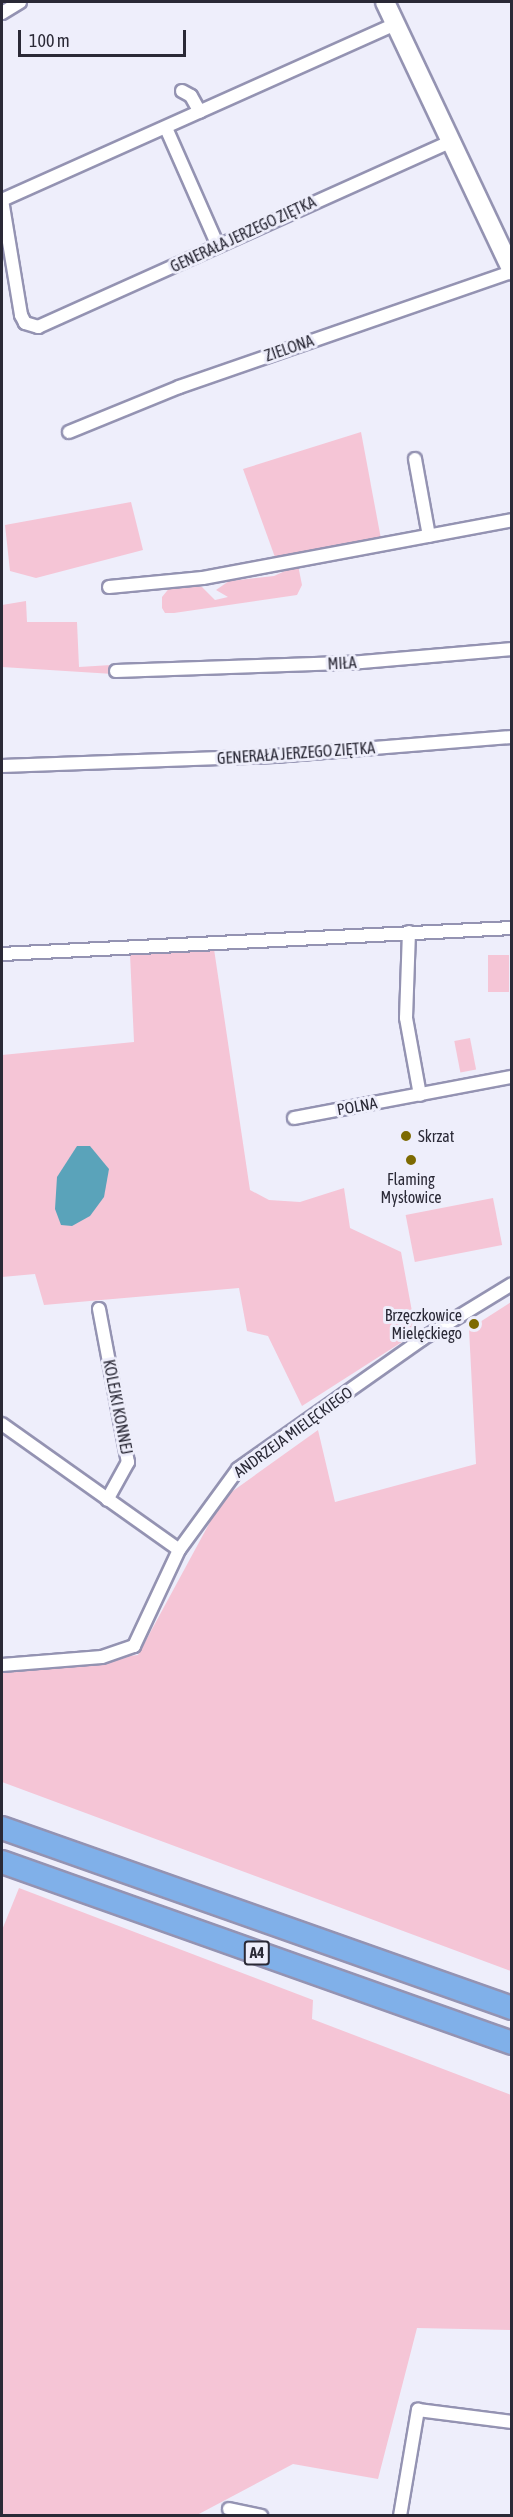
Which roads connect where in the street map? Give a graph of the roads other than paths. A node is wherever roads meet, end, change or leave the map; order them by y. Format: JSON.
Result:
{"nodes":[{"id":1,"x":20,"y":2,"type":"edge"},
{"id":2,"x":384,"y":2,"type":"edge"},
{"id":3,"x":2,"y":13,"type":"edge"},
{"id":4,"x":395,"y":24,"type":"junction"},
{"id":5,"x":182,"y":91,"type":"dead end"},
{"id":6,"x":200,"y":112,"type":"junction"},
{"id":7,"x":166,"y":128,"type":"junction"},
{"id":8,"x":450,"y":142,"type":"junction"},
{"id":9,"x":4,"y":199,"type":"edge"},
{"id":10,"x":218,"y":246,"type":"junction"},
{"id":11,"x":512,"y":271,"type":"edge"},
{"id":12,"x":69,"y":432,"type":"dead end"},
{"id":13,"x":415,"y":459,"type":"dead end"},
{"id":14,"x":512,"y":519,"type":"edge"},
{"id":15,"x":429,"y":536,"type":"junction"},
{"id":16,"x":109,"y":587,"type":"dead end"},
{"id":17,"x":512,"y":649,"type":"edge"},
{"id":18,"x":116,"y":671,"type":"dead end"},
{"id":19,"x":512,"y":737,"type":"edge"},
{"id":20,"x":2,"y":766,"type":"edge"},
{"id":21,"x":512,"y":928,"type":"edge"},
{"id":22,"x":409,"y":932,"type":"junction"},
{"id":23,"x":2,"y":954,"type":"edge"},
{"id":24,"x":512,"y":1077,"type":"edge"},
{"id":25,"x":420,"y":1095,"type":"junction"},
{"id":26,"x":294,"y":1118,"type":"dead end"},
{"id":27,"x":512,"y":1284,"type":"edge"},
{"id":28,"x":99,"y":1309,"type":"dead end"},
{"id":29,"x":2,"y":1424,"type":"edge"},
{"id":30,"x":107,"y":1500,"type":"junction"},
{"id":31,"x":179,"y":1550,"type":"junction"},
{"id":32,"x":2,"y":1665,"type":"edge"},
{"id":33,"x":2,"y":1828,"type":"edge"},
{"id":34,"x":2,"y":1863,"type":"edge"},
{"id":35,"x":512,"y":2008,"type":"edge"},
{"id":36,"x":512,"y":2043,"type":"edge"},
{"id":37,"x":512,"y":2422,"type":"edge"},
{"id":38,"x":229,"y":2509,"type":"dead end"},
{"id":39,"x":261,"y":2516,"type":"edge"},
{"id":40,"x":400,"y":2516,"type":"edge"}],
"edges":[{"from":1,"to":3,"type":"street"},
{"from":2,"to":4,"type":"main road"},
{"from":4,"to":6,"type":"street"},
{"from":4,"to":8,"type":"main road"},
{"from":5,"to":6,"type":"street"},
{"from":6,"to":7,"type":"street"},
{"from":7,"to":9,"type":"street"},
{"from":7,"to":10,"type":"street"},
{"from":8,"to":10,"type":"street","name":"GENERAŁA JERZEGO ZIĘTKA"},
{"from":8,"to":11,"type":"main road"},
{"from":9,"to":10,"type":"street","name":"GENERAŁA JERZEGO ZIĘTKA"},
{"from":11,"to":12,"type":"street","name":"ZIELONA"},
{"from":13,"to":15,"type":"street"},
{"from":14,"to":15,"type":"street"},
{"from":15,"to":16,"type":"street"},
{"from":17,"to":18,"type":"street","name":"MIŁA"},
{"from":19,"to":20,"type":"street","name":"GENERAŁA JERZEGO ZIĘTKA"},
{"from":21,"to":22,"type":"street"},
{"from":22,"to":23,"type":"street"},
{"from":22,"to":25,"type":"street"},
{"from":24,"to":25,"type":"street"},
{"from":25,"to":26,"type":"street","name":"POLNA"},
{"from":27,"to":31,"type":"street","name":"ANDRZEJA MIELĘCKIEGO"},
{"from":28,"to":30,"type":"street","name":"KOLEJKI KONNEJ"},
{"from":29,"to":30,"type":"street"},
{"from":30,"to":31,"type":"street"},
{"from":31,"to":32,"type":"street","name":"ANDRZEJA MIELĘCKIEGO"},
{"from":33,"to":35,"type":"highway","number":"A4"},
{"from":34,"to":36,"type":"highway","number":"A4"},
{"from":37,"to":40,"type":"street"},
{"from":38,"to":39,"type":"street"}]}
